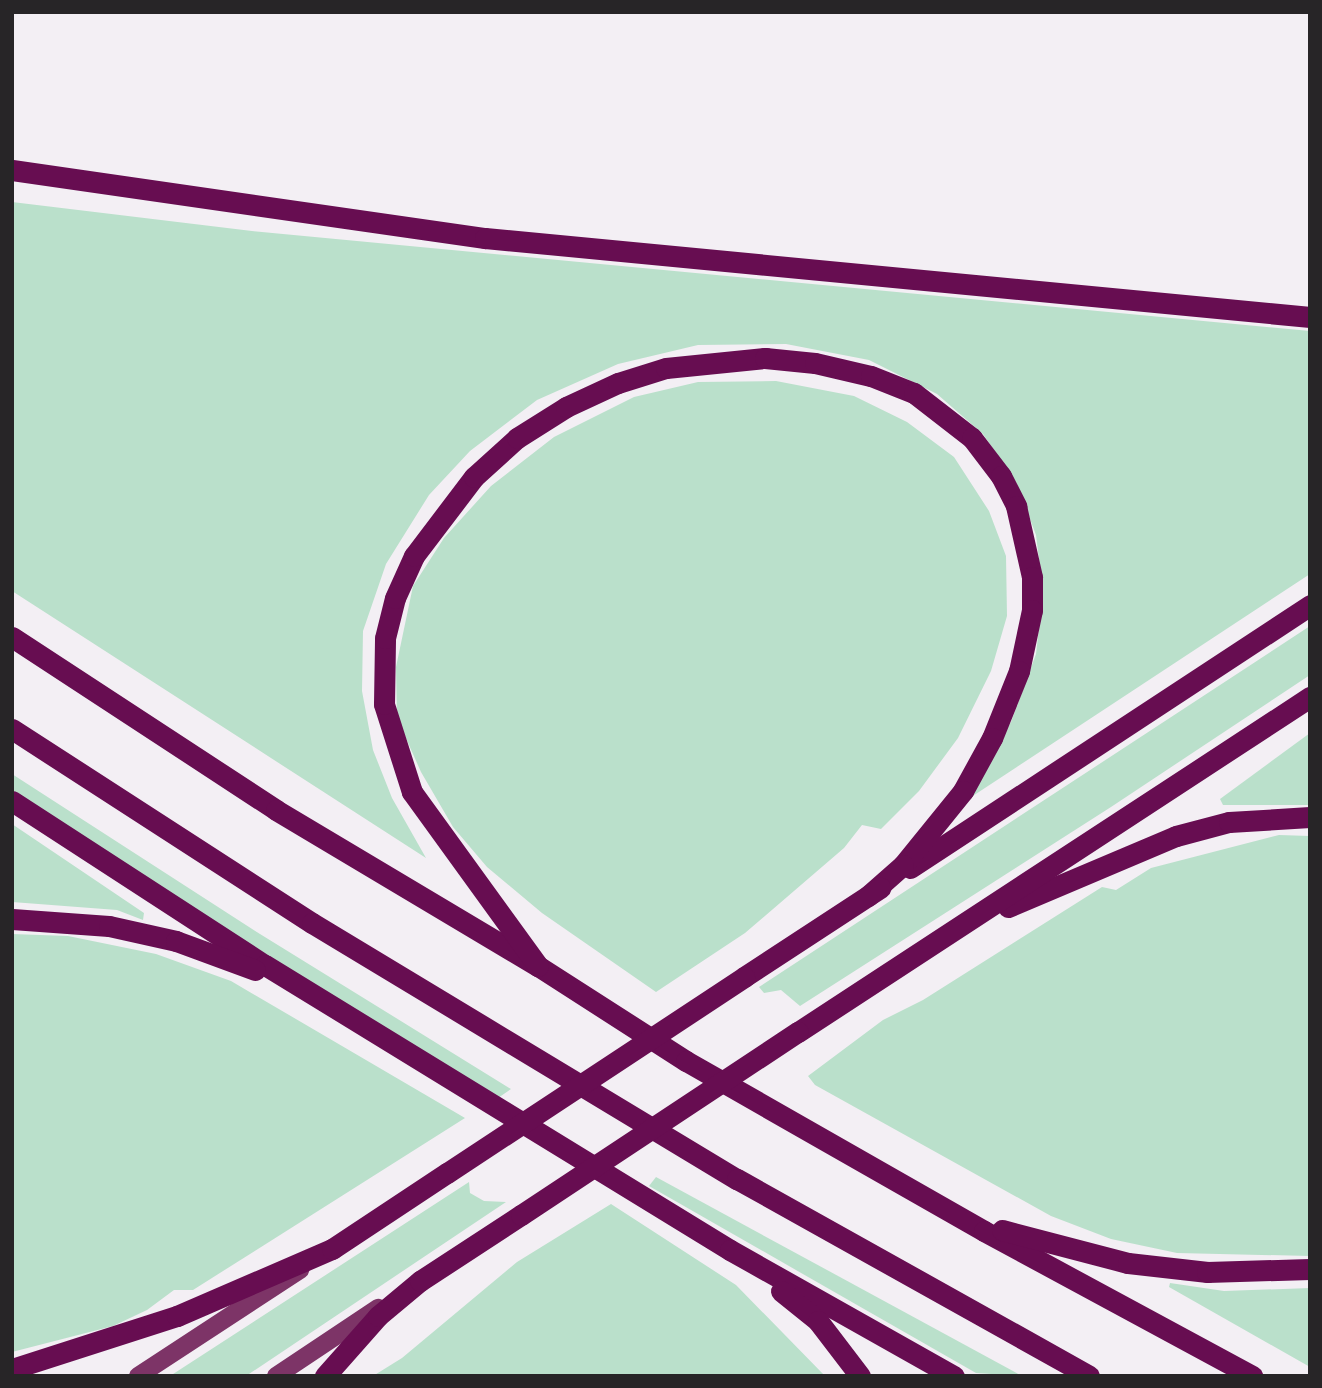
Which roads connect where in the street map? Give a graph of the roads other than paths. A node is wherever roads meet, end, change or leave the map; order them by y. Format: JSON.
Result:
{"nodes":[{"id":1,"x":12,"y":170,"type":"edge"},
{"id":2,"x":1310,"y":317,"type":"edge"},
{"id":3,"x":1310,"y":605,"type":"edge"},
{"id":4,"x":12,"y":637,"type":"edge"},
{"id":5,"x":1310,"y":697,"type":"edge"},
{"id":6,"x":12,"y":729,"type":"edge"},
{"id":7,"x":12,"y":801,"type":"edge"},
{"id":8,"x":1310,"y":817,"type":"edge"},
{"id":9,"x":868,"y":896,"type":"junction"},
{"id":10,"x":12,"y":919,"type":"edge"},
{"id":11,"x":925,"y":949,"type":"junction"},
{"id":12,"x":538,"y":966,"type":"junction"},
{"id":13,"x":307,"y":990,"type":"junction"},
{"id":14,"x":900,"y":1184,"type":"junction"},
{"id":15,"x":332,"y":1249,"type":"junction"},
{"id":16,"x":730,"y":1250,"type":"junction"},
{"id":17,"x":1310,"y":1269,"type":"edge"},
{"id":18,"x":420,"y":1281,"type":"junction"},
{"id":19,"x":12,"y":1368,"type":"edge"},
{"id":20,"x":138,"y":1376,"type":"edge"},
{"id":21,"x":276,"y":1376,"type":"edge"},
{"id":22,"x":325,"y":1376,"type":"edge"},
{"id":23,"x":860,"y":1376,"type":"edge"},
{"id":24,"x":954,"y":1376,"type":"edge"},
{"id":25,"x":1090,"y":1376,"type":"edge"},
{"id":26,"x":1252,"y":1376,"type":"edge"}],
"edges":[{"from":1,"to":2,"type":"highway"},
{"from":3,"to":9,"type":"highway"},
{"from":4,"to":12,"type":"highway"},
{"from":5,"to":11,"type":"highway"},
{"from":6,"to":25,"type":"highway"},
{"from":7,"to":13,"type":"highway"},
{"from":8,"to":11,"type":"highway"},
{"from":9,"to":12,"type":"highway"},
{"from":9,"to":15,"type":"highway","bridge":true},
{"from":10,"to":13,"type":"highway"},
{"from":11,"to":18,"type":"highway","bridge":true},
{"from":12,"to":14,"type":"highway"},
{"from":13,"to":16,"type":"highway"},
{"from":14,"to":17,"type":"highway"},
{"from":14,"to":26,"type":"highway"},
{"from":15,"to":19,"type":"highway"},
{"from":15,"to":20,"type":"main road"},
{"from":16,"to":23,"type":"highway"},
{"from":16,"to":24,"type":"highway"},
{"from":18,"to":21,"type":"main road"},
{"from":18,"to":22,"type":"highway"}]}
